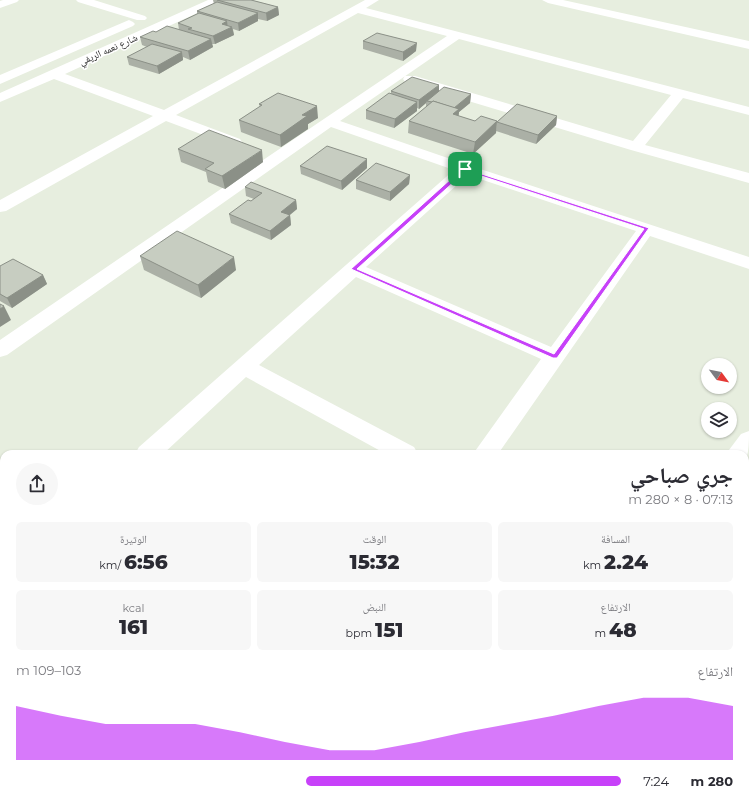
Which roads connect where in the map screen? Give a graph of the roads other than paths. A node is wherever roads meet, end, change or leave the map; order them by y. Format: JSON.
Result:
{"nodes":[{"id":1,"x":13,"y":0,"type":"edge"},
{"id":2,"x":82,"y":0,"type":"edge"},
{"id":3,"x":217,"y":0,"type":"edge"},
{"id":4,"x":373,"y":0,"type":"edge"},
{"id":5,"x":548,"y":0,"type":"edge"},
{"id":6,"x":0,"y":5,"type":"edge"},
{"id":7,"x":356,"y":9,"type":"junction"},
{"id":8,"x":155,"y":12,"type":"dead end"},
{"id":9,"x":141,"y":18,"type":"junction"},
{"id":10,"x":111,"y":31,"type":"junction"},
{"id":11,"x":456,"y":36,"type":"junction"},
{"id":12,"x":132,"y":38,"type":"junction"},
{"id":13,"x":749,"y":45,"type":"edge"},
{"id":14,"x":54,"y":74,"type":"junction"},
{"id":15,"x":398,"y":75,"type":"junction"},
{"id":16,"x":0,"y":80,"type":"edge"},
{"id":17,"x":679,"y":94,"type":"junction"},
{"id":18,"x":0,"y":98,"type":"edge"},
{"id":19,"x":749,"y":111,"type":"edge"},
{"id":20,"x":165,"y":116,"type":"junction"},
{"id":21,"x":330,"y":122,"type":"junction"},
{"id":22,"x":247,"y":146,"type":"edge"},
{"id":23,"x":636,"y":147,"type":"junction"},
{"id":24,"x":465,"y":169,"type":"junction"},
{"id":25,"x":749,"y":178,"type":"edge"},
{"id":26,"x":0,"y":206,"type":"edge"},
{"id":27,"x":647,"y":228,"type":"junction"},
{"id":28,"x":749,"y":263,"type":"edge"},
{"id":29,"x":354,"y":269,"type":"junction"},
{"id":30,"x":0,"y":350,"type":"edge"},
{"id":31,"x":555,"y":357,"type":"junction"},
{"id":32,"x":245,"y":367,"type":"junction"},
{"id":33,"x":749,"y":440,"type":"edge"},
{"id":34,"x":152,"y":450,"type":"edge"},
{"id":35,"x":399,"y":450,"type":"edge"},
{"id":36,"x":488,"y":450,"type":"edge"},
{"id":37,"x":741,"y":450,"type":"edge"}],
"edges":[{"from":1,"to":6,"type":"street"},
{"from":2,"to":9,"type":"street"},
{"from":3,"to":12,"type":"street","name":"شارع نعمه الريفي"},
{"from":4,"to":7,"type":"street"},
{"from":5,"to":13,"type":"street"},
{"from":7,"to":11,"type":"street"},
{"from":7,"to":20,"type":"street"},
{"from":8,"to":9,"type":"street","name":"شارع نعمه الريفي"},
{"from":9,"to":10,"type":"street","name":"شارع نعمه الريفي"},
{"from":10,"to":12,"type":"street"},
{"from":10,"to":16,"type":"street","name":"شارع نعمه الريفي"},
{"from":11,"to":15,"type":"street"},
{"from":11,"to":17,"type":"street"},
{"from":12,"to":14,"type":"street","name":"شارع نعمه الريفي"},
{"from":14,"to":18,"type":"street","name":"شارع نعمه الريفي"},
{"from":14,"to":20,"type":"street"},
{"from":15,"to":21,"type":"street"},
{"from":15,"to":23,"type":"street"},
{"from":17,"to":19,"type":"street"},
{"from":17,"to":23,"type":"street"},
{"from":20,"to":22,"type":"street"},
{"from":20,"to":26,"type":"street"},
{"from":21,"to":24,"type":"street"},
{"from":21,"to":30,"type":"street"},
{"from":23,"to":25,"type":"street"},
{"from":24,"to":27,"type":"street"},
{"from":24,"to":29,"type":"street"},
{"from":27,"to":28,"type":"street"},
{"from":27,"to":31,"type":"street"},
{"from":29,"to":31,"type":"street"},
{"from":29,"to":32,"type":"street"},
{"from":31,"to":36,"type":"street"},
{"from":32,"to":34,"type":"street"},
{"from":32,"to":35,"type":"street"},
{"from":33,"to":37,"type":"street"}]}
